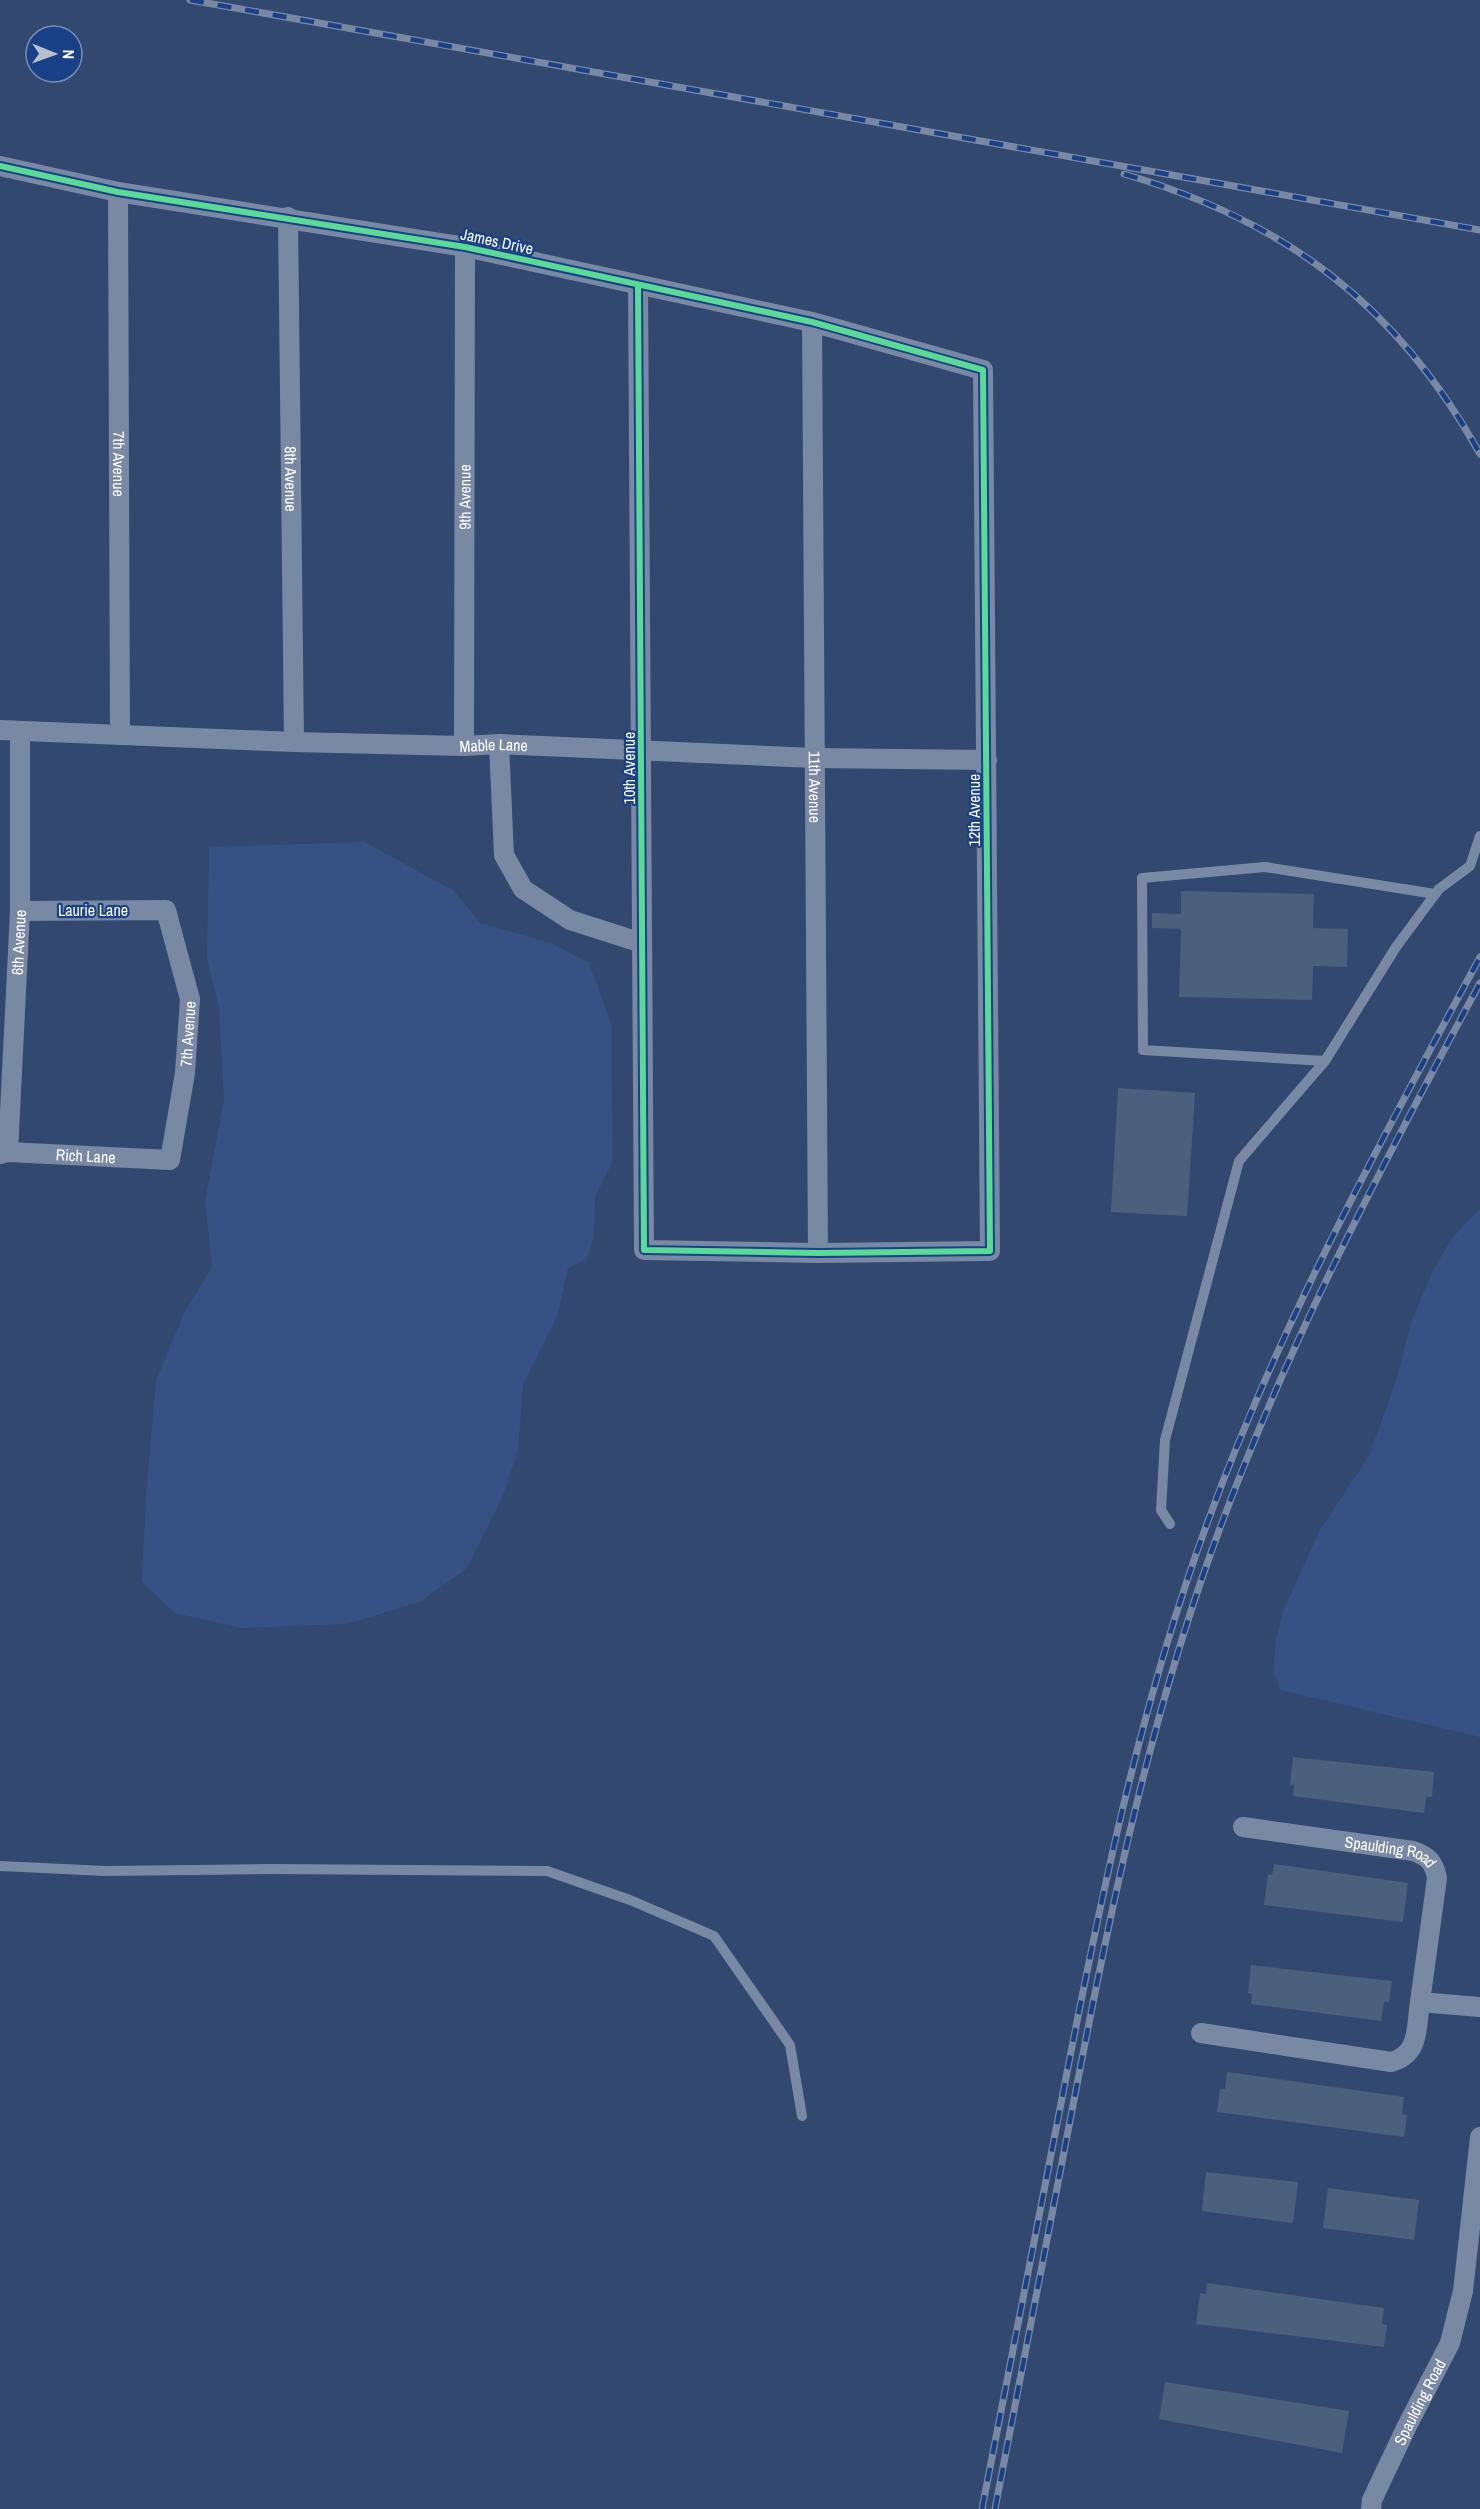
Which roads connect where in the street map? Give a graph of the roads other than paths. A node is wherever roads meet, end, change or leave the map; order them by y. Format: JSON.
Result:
{"nodes":[{"id":1,"x":0,"y":166,"type":"edge"},
{"id":2,"x":118,"y":192,"type":"junction"},
{"id":3,"x":288,"y":217,"type":"junction"},
{"id":4,"x":465,"y":247,"type":"junction"},
{"id":5,"x":638,"y":285,"type":"junction"},
{"id":6,"x":812,"y":322,"type":"junction"},
{"id":7,"x":983,"y":370,"type":"joint"},
{"id":8,"x":0,"y":730,"type":"edge"},
{"id":9,"x":20,"y":731,"type":"junction"},
{"id":10,"x":120,"y":735,"type":"junction"},
{"id":11,"x":294,"y":742,"type":"junction"},
{"id":12,"x":499,"y":744,"type":"junction"},
{"id":13,"x":464,"y":746,"type":"junction"},
{"id":14,"x":642,"y":752,"type":"junction"},
{"id":15,"x":814,"y":758,"type":"junction"},
{"id":16,"x":987,"y":760,"type":"junction"},
{"id":17,"x":1480,"y":836,"type":"edge"},
{"id":18,"x":1436,"y":894,"type":"junction"},
{"id":19,"x":165,"y":910,"type":"joint"},
{"id":20,"x":20,"y":911,"type":"junction"},
{"id":21,"x":642,"y":943,"type":"junction"},
{"id":22,"x":1325,"y":1061,"type":"junction"},
{"id":23,"x":4,"y":1153,"type":"edge"},
{"id":24,"x":170,"y":1160,"type":"joint"},
{"id":25,"x":818,"y":1253,"type":"junction"},
{"id":26,"x":1170,"y":1524,"type":"dead end"},
{"id":27,"x":1243,"y":1827,"type":"dead end"},
{"id":28,"x":0,"y":1866,"type":"edge"},
{"id":29,"x":1420,"y":2002,"type":"junction"},
{"id":30,"x":1480,"y":2007,"type":"edge"},
{"id":31,"x":1201,"y":2033,"type":"dead end"},
{"id":32,"x":802,"y":2116,"type":"dead end"},
{"id":33,"x":1480,"y":2137,"type":"edge"},
{"id":34,"x":1471,"y":2293,"type":"edge"},
{"id":35,"x":1371,"y":2509,"type":"edge"}],
"edges":[{"from":1,"to":2,"type":"street","name":"James Drive"},
{"from":2,"to":3,"type":"street","name":"James Drive"},
{"from":2,"to":10,"type":"street","name":"7th Avenue"},
{"from":3,"to":4,"type":"street","name":"James Drive"},
{"from":3,"to":11,"type":"street","name":"8th Avenue"},
{"from":4,"to":5,"type":"street","name":"James Drive"},
{"from":4,"to":13,"type":"street","name":"9th Avenue"},
{"from":5,"to":6,"type":"street","name":"James Drive"},
{"from":5,"to":14,"type":"street","name":"10th Avenue"},
{"from":6,"to":7,"type":"street","name":"James Drive"},
{"from":6,"to":15,"type":"street","name":"11th Avenue"},
{"from":7,"to":16,"type":"street","name":"12th Avenue"},
{"from":8,"to":9,"type":"street","name":"Mable Lane"},
{"from":9,"to":10,"type":"street","name":"Mable Lane"},
{"from":9,"to":20,"type":"street","name":"6th Avenue"},
{"from":10,"to":11,"type":"street","name":"Mable Lane"},
{"from":11,"to":13,"type":"street","name":"Mable Lane"},
{"from":12,"to":13,"type":"street","name":"Mable Lane"},
{"from":12,"to":14,"type":"street","name":"Mable Lane"},
{"from":12,"to":21,"type":"street"},
{"from":14,"to":15,"type":"street","name":"Mable Lane"},
{"from":14,"to":21,"type":"street","name":"10th Avenue"},
{"from":15,"to":16,"type":"street","name":"Mable Lane"},
{"from":15,"to":25,"type":"street","name":"11th Avenue"},
{"from":16,"to":25,"type":"street","name":"12th Avenue"},
{"from":17,"to":18,"type":"lane"},
{"from":18,"to":22,"type":"lane"},
{"from":18,"to":22,"type":"lane"},
{"from":19,"to":20,"type":"street","name":"Laurie Lane"},
{"from":19,"to":24,"type":"street","name":"7th Avenue"},
{"from":20,"to":23,"type":"street","name":"6th Avenue"},
{"from":21,"to":25,"type":"street","name":"10th Avenue"},
{"from":22,"to":26,"type":"lane"},
{"from":23,"to":24,"type":"street","name":"Rich Lane"},
{"from":27,"to":29,"type":"street","name":"Spaulding Road"},
{"from":28,"to":32,"type":"lane"},
{"from":29,"to":30,"type":"street"},
{"from":29,"to":31,"type":"street","name":"Spaulding Road"},
{"from":33,"to":34,"type":"street","name":"Spaulding Road"},
{"from":34,"to":35,"type":"street","name":"Spaulding Road"}]}
